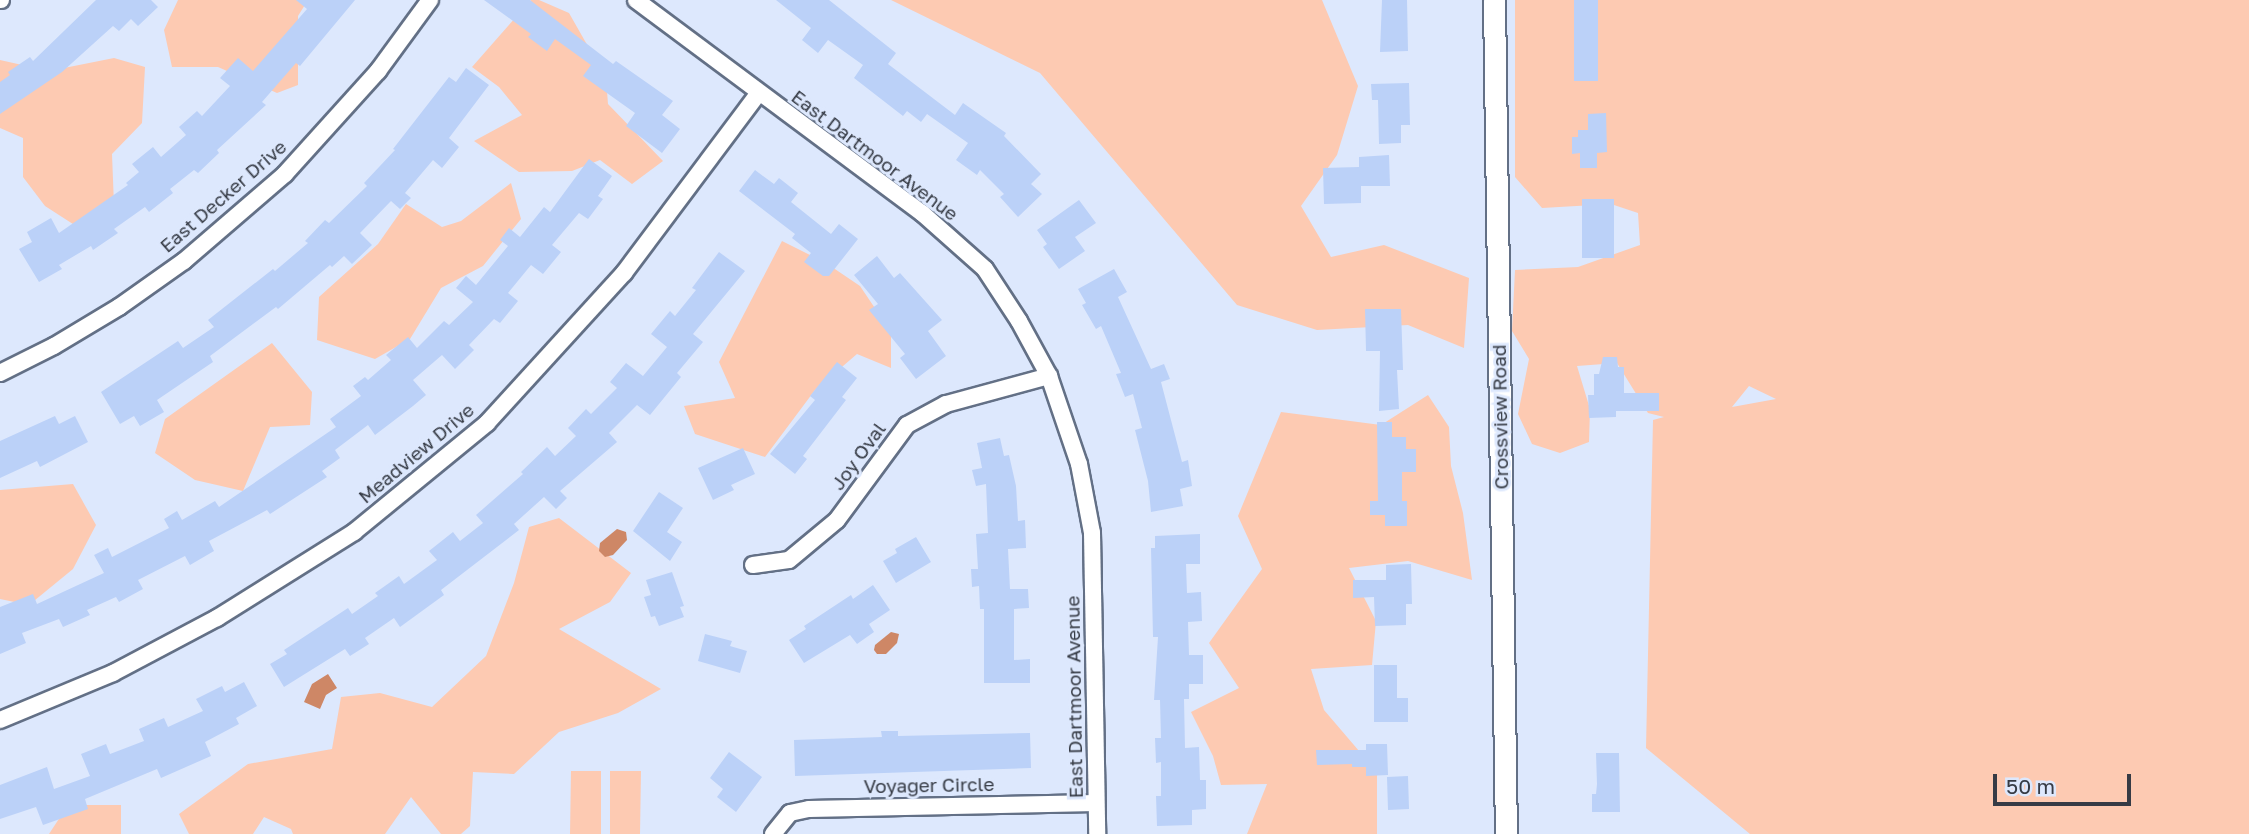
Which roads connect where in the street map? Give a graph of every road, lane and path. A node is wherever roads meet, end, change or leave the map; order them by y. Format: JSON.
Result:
{"nodes":[{"id":1,"x":430,"y":0,"type":"edge"},
{"id":2,"x":636,"y":0,"type":"edge"},
{"id":3,"x":1494,"y":0,"type":"edge"},
{"id":4,"x":758,"y":94,"type":"junction"},
{"id":5,"x":0,"y":373,"type":"edge"},
{"id":6,"x":1049,"y":376,"type":"junction"},
{"id":7,"x":753,"y":565,"type":"dead end"},
{"id":8,"x":0,"y":720,"type":"edge"},
{"id":9,"x":1096,"y":803,"type":"junction"},
{"id":10,"x":773,"y":834,"type":"edge"},
{"id":11,"x":1097,"y":834,"type":"edge"},
{"id":12,"x":1506,"y":834,"type":"edge"}],
"edges":[{"from":1,"to":5,"type":"street","name":"East Decker Drive"},
{"from":2,"to":4,"type":"street","name":"East Dartmoor Avenue"},
{"from":3,"to":12,"type":"street","name":"Crossview Road"},
{"from":4,"to":6,"type":"street","name":"East Dartmoor Avenue"},
{"from":4,"to":8,"type":"street","name":"Meadview Drive"},
{"from":6,"to":7,"type":"street","name":"Joy Oval"},
{"from":6,"to":9,"type":"street","name":"East Dartmoor Avenue"},
{"from":9,"to":10,"type":"street","name":"Voyager Circle"},
{"from":9,"to":11,"type":"street","name":"East Dartmoor Avenue"}]}
